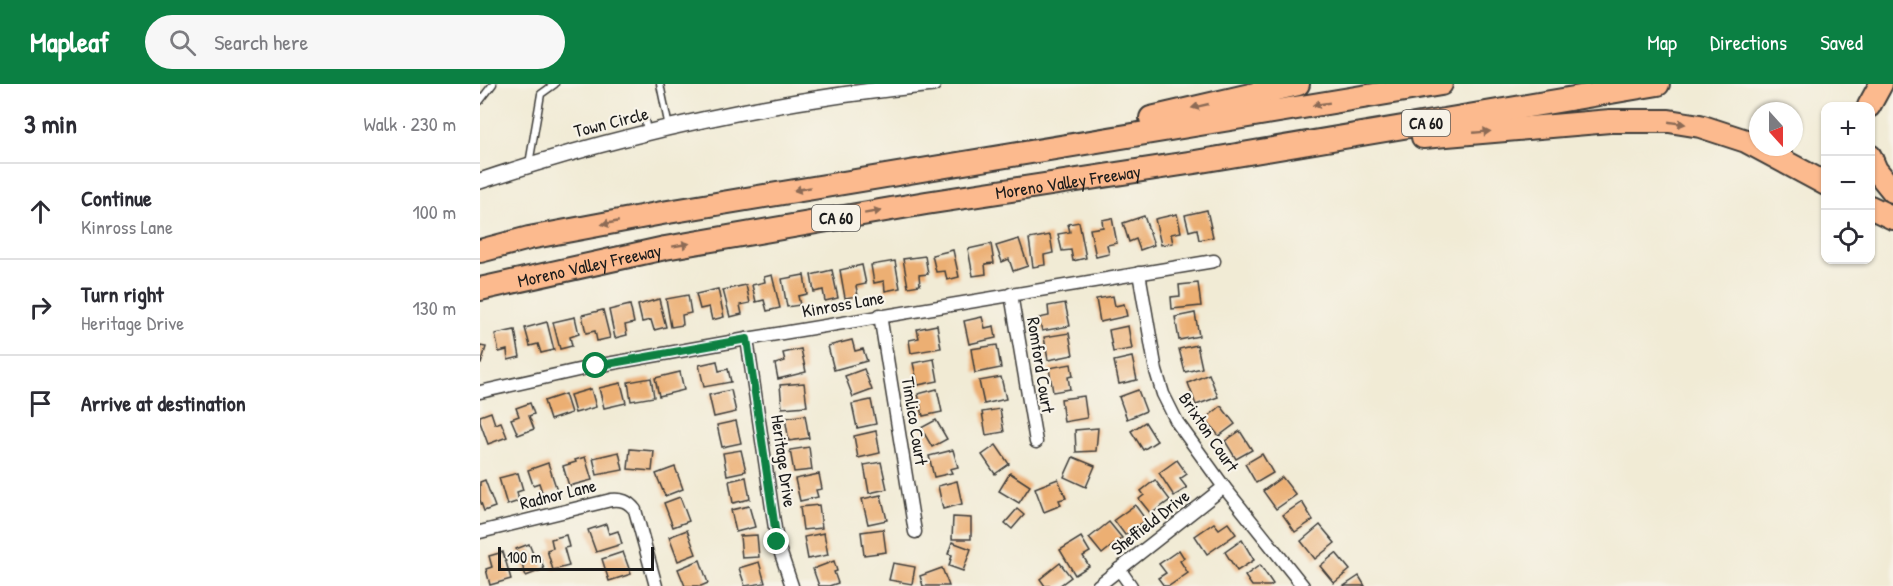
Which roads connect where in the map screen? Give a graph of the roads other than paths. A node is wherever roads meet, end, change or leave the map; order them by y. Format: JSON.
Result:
{"nodes":[{"id":1,"x":493,"y":84,"type":"edge"},
{"id":2,"x":555,"y":84,"type":"edge"},
{"id":3,"x":660,"y":84,"type":"edge"},
{"id":4,"x":933,"y":84,"type":"edge"},
{"id":5,"x":1298,"y":84,"type":"edge"},
{"id":6,"x":1441,"y":84,"type":"edge"},
{"id":7,"x":1658,"y":84,"type":"edge"},
{"id":8,"x":1881,"y":84,"type":"edge"},
{"id":9,"x":902,"y":86,"type":"edge"},
{"id":10,"x":874,"y":87,"type":"edge"},
{"id":11,"x":847,"y":89,"type":"edge"},
{"id":12,"x":480,"y":101,"type":"edge"},
{"id":13,"x":1871,"y":102,"type":"edge"},
{"id":14,"x":669,"y":127,"type":"junction"},
{"id":15,"x":963,"y":162,"type":"junction"},
{"id":16,"x":1195,"y":162,"type":"junction"},
{"id":17,"x":529,"y":165,"type":"junction"},
{"id":18,"x":1875,"y":168,"type":"edge"},
{"id":19,"x":480,"y":181,"type":"edge"},
{"id":20,"x":1821,"y":181,"type":"edge"},
{"id":21,"x":1893,"y":190,"type":"edge"},
{"id":22,"x":1875,"y":209,"type":"edge"},
{"id":23,"x":1893,"y":218,"type":"edge"},
{"id":24,"x":480,"y":251,"type":"edge"},
{"id":25,"x":1214,"y":261,"type":"dead end"},
{"id":26,"x":1139,"y":273,"type":"junction"},
{"id":27,"x":480,"y":289,"type":"edge"},
{"id":28,"x":1011,"y":294,"type":"junction"},
{"id":29,"x":880,"y":315,"type":"junction"},
{"id":30,"x":747,"y":339,"type":"junction"},
{"id":31,"x":480,"y":392,"type":"edge"},
{"id":32,"x":1036,"y":442,"type":"dead end"},
{"id":33,"x":1224,"y":487,"type":"junction"},
{"id":34,"x":480,"y":532,"type":"edge"},
{"id":35,"x":915,"y":532,"type":"dead end"},
{"id":36,"x":1119,"y":570,"type":"junction"},
{"id":37,"x":656,"y":586,"type":"edge"},
{"id":38,"x":792,"y":586,"type":"edge"},
{"id":39,"x":1098,"y":586,"type":"edge"},
{"id":40,"x":1131,"y":586,"type":"edge"},
{"id":41,"x":1303,"y":586,"type":"edge"}],
"edges":[{"from":1,"to":12,"type":"lane"},
{"from":2,"to":17,"type":"lane"},
{"from":3,"to":14,"type":"lane"},
{"from":4,"to":9,"type":"street","name":"Town Circle"},
{"from":5,"to":15,"type":"highway","one_way":true},
{"from":6,"to":15,"type":"highway","name":"Moreno Valley Freeway","number":"CA 60","one_way":true},
{"from":7,"to":16,"type":"highway","name":"Moreno Valley Freeway","number":"CA 60"},
{"from":8,"to":13,"type":"highway"},
{"from":9,"to":10,"type":"street","name":"Town Circle"},
{"from":10,"to":11,"type":"street","name":"Town Circle"},
{"from":11,"to":14,"type":"street","name":"Town Circle"},
{"from":14,"to":17,"type":"street","name":"Town Circle"},
{"from":15,"to":24,"type":"highway","name":"Moreno Valley Freeway","number":"CA 60","one_way":true},
{"from":16,"to":20,"type":"highway","one_way":true},
{"from":27,"to":16,"type":"highway","name":"Moreno Valley Freeway","number":"CA 60","one_way":true},
{"from":17,"to":19,"type":"street","name":"Town Circle"},
{"from":18,"to":21,"type":"highway"},
{"from":22,"to":23,"type":"highway"},
{"from":25,"to":26,"type":"street","name":"Kinross Lane"},
{"from":26,"to":28,"type":"street","name":"Kinross Lane"},
{"from":26,"to":33,"type":"street","name":"Brixton Court"},
{"from":28,"to":29,"type":"street","name":"Kinross Lane"},
{"from":28,"to":32,"type":"street","name":"Romford Court"},
{"from":29,"to":30,"type":"street","name":"Kinross Lane"},
{"from":29,"to":35,"type":"street","name":"Timlico Court"},
{"from":30,"to":31,"type":"street","name":"Kinross Lane"},
{"from":30,"to":38,"type":"street","name":"Heritage Drive"},
{"from":33,"to":36,"type":"street","name":"Sheffield Drive"},
{"from":33,"to":41,"type":"street","name":"Brixton Court"},
{"from":34,"to":37,"type":"street","name":"Radnor Lane"},
{"from":36,"to":39,"type":"street","name":"Sheffield Drive"},
{"from":36,"to":40,"type":"street"}]}
